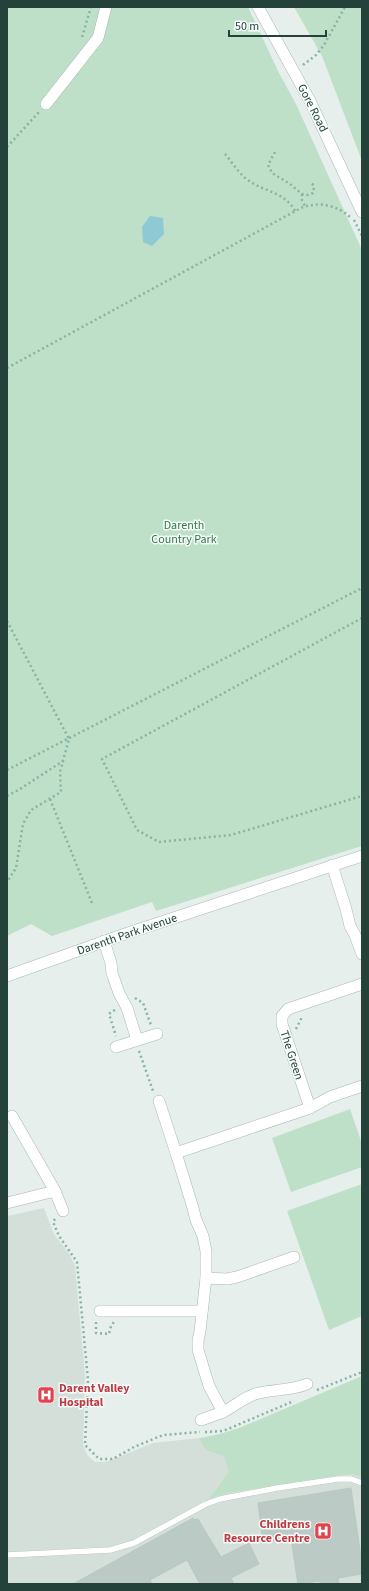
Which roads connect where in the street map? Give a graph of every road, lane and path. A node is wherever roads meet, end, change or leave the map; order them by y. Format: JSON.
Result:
{"nodes":[{"id":1,"x":91,"y":7,"type":"edge"},
{"id":2,"x":106,"y":7,"type":"edge"},
{"id":3,"x":258,"y":7,"type":"edge"},
{"id":4,"x":345,"y":7,"type":"edge"},
{"id":5,"x":86,"y":54,"type":"junction"},
{"id":6,"x":295,"y":72,"type":"junction"},
{"id":7,"x":46,"y":104,"type":"joint"},
{"id":8,"x":7,"y":147,"type":"edge"},
{"id":9,"x":275,"y":152,"type":"dead end"},
{"id":10,"x":225,"y":154,"type":"dead end"},
{"id":11,"x":311,"y":181,"type":"dead end"},
{"id":12,"x":302,"y":194,"type":"junction"},
{"id":13,"x":305,"y":206,"type":"junction"},
{"id":14,"x":295,"y":211,"type":"junction"},
{"id":15,"x":362,"y":212,"type":"edge"},
{"id":16,"x":362,"y":236,"type":"edge"},
{"id":17,"x":7,"y":368,"type":"edge"},
{"id":18,"x":362,"y":588,"type":"edge"},
{"id":19,"x":362,"y":618,"type":"edge"},
{"id":20,"x":7,"y":621,"type":"edge"},
{"id":21,"x":69,"y":739,"type":"junction"},
{"id":22,"x":63,"y":760,"type":"junction"},
{"id":23,"x":7,"y":770,"type":"edge"},
{"id":24,"x":7,"y":796,"type":"edge"},
{"id":25,"x":362,"y":796,"type":"edge"},
{"id":26,"x":50,"y":799,"type":"junction"},
{"id":27,"x":362,"y":856,"type":"edge"},
{"id":28,"x":332,"y":865,"type":"junction"},
{"id":29,"x":7,"y":882,"type":"edge"},
{"id":30,"x":92,"y":903,"type":"dead end"},
{"id":31,"x":104,"y":941,"type":"junction"},
{"id":32,"x":362,"y":954,"type":"edge"},
{"id":33,"x":7,"y":976,"type":"edge"},
{"id":34,"x":362,"y":984,"type":"edge"},
{"id":35,"x":305,"y":1014,"type":"dead end"},
{"id":36,"x":295,"y":1032,"type":"dead end"},
{"id":37,"x":157,"y":1034,"type":"dead end"},
{"id":38,"x":137,"y":1040,"type":"junction"},
{"id":39,"x":116,"y":1047,"type":"dead end"},
{"id":40,"x":362,"y":1086,"type":"edge"},
{"id":41,"x":157,"y":1096,"type":"joint"},
{"id":42,"x":310,"y":1108,"type":"junction"},
{"id":43,"x":12,"y":1116,"type":"dead end"},
{"id":44,"x":176,"y":1154,"type":"junction"},
{"id":45,"x":55,"y":1192,"type":"junction"},
{"id":46,"x":7,"y":1203,"type":"edge"},
{"id":47,"x":63,"y":1212,"type":"joint"},
{"id":48,"x":294,"y":1257,"type":"dead end"},
{"id":49,"x":206,"y":1278,"type":"junction"},
{"id":50,"x":202,"y":1311,"type":"junction"},
{"id":51,"x":98,"y":1314,"type":"joint"},
{"id":52,"x":117,"y":1320,"type":"dead end"},
{"id":53,"x":362,"y":1372,"type":"edge"},
{"id":54,"x":311,"y":1388,"type":"joint"},
{"id":55,"x":296,"y":1400,"type":"dead end"},
{"id":56,"x":223,"y":1412,"type":"junction"},
{"id":57,"x":201,"y":1420,"type":"dead end"},
{"id":58,"x":362,"y":1483,"type":"edge"},
{"id":59,"x":7,"y":1555,"type":"edge"}],
"edges":[{"from":1,"to":5,"type":"path"},
{"from":2,"to":5,"type":"street"},
{"from":3,"to":6,"type":"street","name":"Gore Road"},
{"from":4,"to":6,"type":"path"},
{"from":5,"to":7,"type":"street"},
{"from":6,"to":15,"type":"street","name":"Gore Road"},
{"from":7,"to":8,"type":"path"},
{"from":9,"to":12,"type":"path"},
{"from":10,"to":14,"type":"path"},
{"from":11,"to":12,"type":"path"},
{"from":12,"to":13,"type":"path"},
{"from":13,"to":14,"type":"path"},
{"from":13,"to":16,"type":"path"},
{"from":14,"to":17,"type":"path"},
{"from":18,"to":21,"type":"path"},
{"from":19,"to":25,"type":"path"},
{"from":20,"to":21,"type":"path"},
{"from":21,"to":22,"type":"path"},
{"from":21,"to":23,"type":"path"},
{"from":22,"to":24,"type":"path"},
{"from":22,"to":26,"type":"path"},
{"from":26,"to":29,"type":"path"},
{"from":26,"to":30,"type":"path"},
{"from":27,"to":28,"type":"street","name":"Darenth Park Avenue"},
{"from":28,"to":31,"type":"street","name":"Darenth Park Avenue"},
{"from":28,"to":32,"type":"street"},
{"from":31,"to":33,"type":"street","name":"Darenth Park Avenue"},
{"from":31,"to":38,"type":"street"},
{"from":34,"to":42,"type":"street","name":"The Green"},
{"from":35,"to":36,"type":"path"},
{"from":37,"to":38,"type":"street"},
{"from":38,"to":39,"type":"street"},
{"from":38,"to":41,"type":"path"},
{"from":40,"to":42,"type":"street"},
{"from":41,"to":44,"type":"street"},
{"from":42,"to":44,"type":"street"},
{"from":43,"to":45,"type":"street"},
{"from":44,"to":49,"type":"street"},
{"from":45,"to":46,"type":"street"},
{"from":45,"to":47,"type":"street"},
{"from":47,"to":55,"type":"path"},
{"from":48,"to":49,"type":"street"},
{"from":49,"to":50,"type":"street"},
{"from":50,"to":51,"type":"street"},
{"from":50,"to":56,"type":"street"},
{"from":51,"to":52,"type":"path"},
{"from":53,"to":54,"type":"path"},
{"from":54,"to":56,"type":"street"},
{"from":56,"to":57,"type":"street"},
{"from":58,"to":59,"type":"lane"}]}
